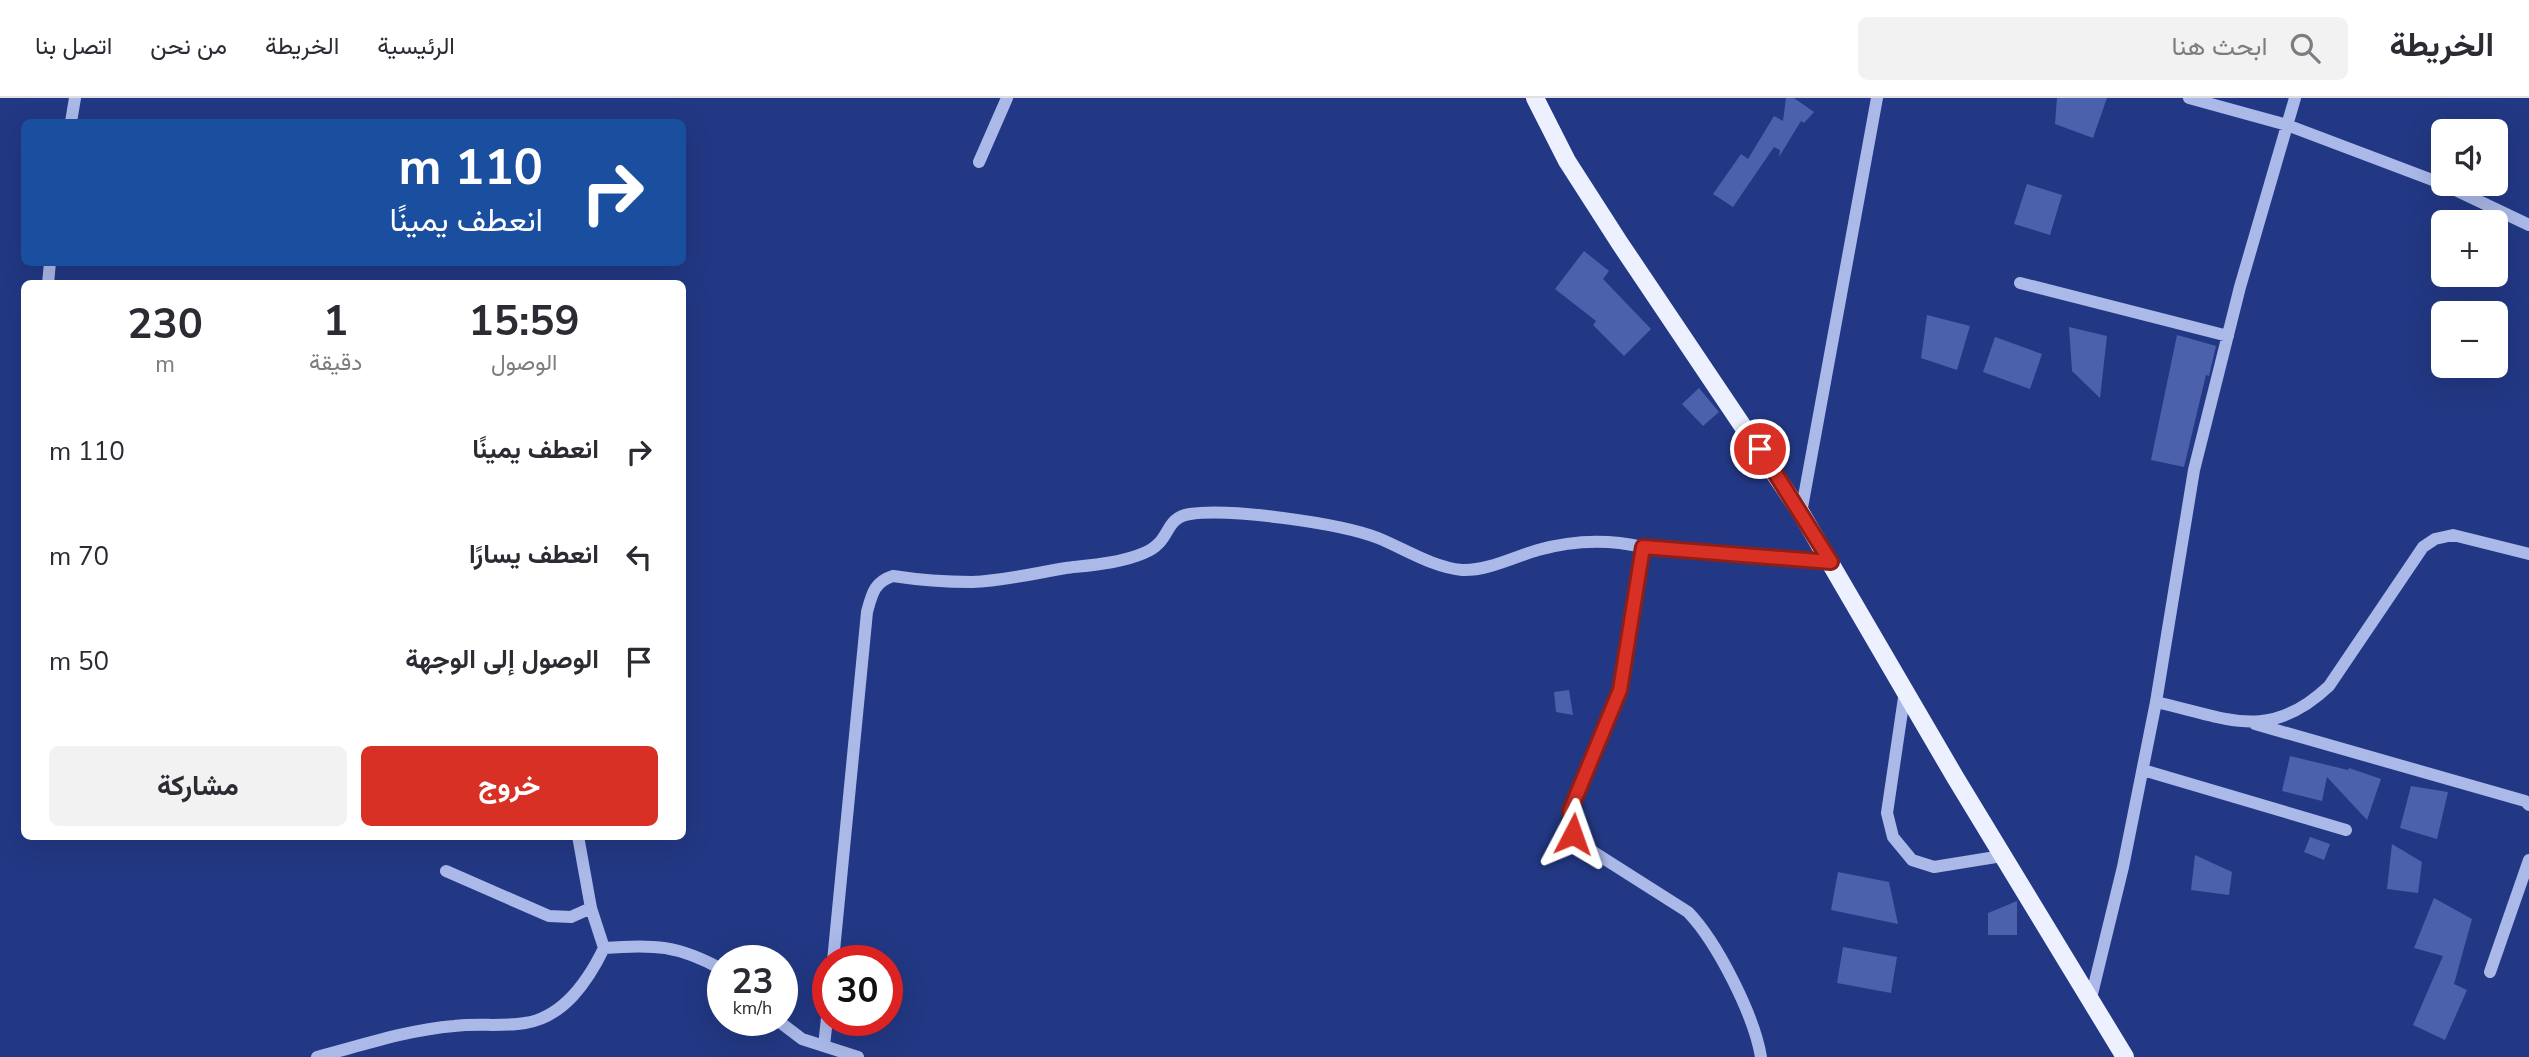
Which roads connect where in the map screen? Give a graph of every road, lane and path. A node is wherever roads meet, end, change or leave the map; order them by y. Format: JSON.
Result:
{"nodes":[{"id":1,"x":75,"y":98,"type":"edge"},
{"id":2,"x":1007,"y":98,"type":"edge"},
{"id":3,"x":1535,"y":98,"type":"edge"},
{"id":4,"x":1877,"y":98,"type":"edge"},
{"id":5,"x":2189,"y":98,"type":"edge"},
{"id":6,"x":2295,"y":98,"type":"edge"},
{"id":7,"x":72,"y":119,"type":"edge"},
{"id":8,"x":2287,"y":125,"type":"junction"},
{"id":9,"x":979,"y":162,"type":"dead end"},
{"id":10,"x":2431,"y":179,"type":"edge"},
{"id":11,"x":2468,"y":196,"type":"edge"},
{"id":12,"x":2529,"y":225,"type":"edge"},
{"id":13,"x":2020,"y":283,"type":"dead end"},
{"id":14,"x":2228,"y":336,"type":"junction"},
{"id":15,"x":1801,"y":513,"type":"junction"},
{"id":16,"x":1643,"y":547,"type":"junction"},
{"id":17,"x":2529,"y":554,"type":"edge"},
{"id":18,"x":1831,"y":562,"type":"junction"},
{"id":19,"x":1905,"y":690,"type":"junction"},
{"id":20,"x":2156,"y":702,"type":"junction"},
{"id":21,"x":2253,"y":723,"type":"junction"},
{"id":22,"x":2143,"y":770,"type":"junction"},
{"id":23,"x":2529,"y":805,"type":"edge"},
{"id":24,"x":2346,"y":830,"type":"dead end"},
{"id":25,"x":579,"y":840,"type":"edge"},
{"id":26,"x":2002,"y":856,"type":"junction"},
{"id":27,"x":2529,"y":860,"type":"edge"},
{"id":28,"x":446,"y":871,"type":"dead end"},
{"id":29,"x":592,"y":908,"type":"junction"},
{"id":30,"x":835,"y":945,"type":"edge"},
{"id":31,"x":604,"y":948,"type":"junction"},
{"id":32,"x":707,"y":961,"type":"edge"},
{"id":33,"x":2490,"y":972,"type":"dead end"},
{"id":34,"x":2090,"y":1002,"type":"junction"},
{"id":35,"x":798,"y":1036,"type":"edge"},
{"id":36,"x":825,"y":1036,"type":"edge"},
{"id":37,"x":824,"y":1046,"type":"junction"},
{"id":38,"x":317,"y":1057,"type":"edge"},
{"id":39,"x":858,"y":1057,"type":"edge"},
{"id":40,"x":1761,"y":1057,"type":"edge"},
{"id":41,"x":2125,"y":1057,"type":"edge"}],
"edges":[{"from":1,"to":7,"type":"street"},
{"from":2,"to":9,"type":"street"},
{"from":3,"to":15,"type":"main road"},
{"from":4,"to":15,"type":"street"},
{"from":5,"to":8,"type":"street"},
{"from":6,"to":8,"type":"street"},
{"from":8,"to":10,"type":"street"},
{"from":8,"to":14,"type":"street"},
{"from":11,"to":12,"type":"street"},
{"from":13,"to":14,"type":"street"},
{"from":14,"to":20,"type":"street"},
{"from":15,"to":18,"type":"main road"},
{"from":16,"to":18,"type":"street"},
{"from":16,"to":30,"type":"street"},
{"from":16,"to":40,"type":"street"},
{"from":17,"to":21,"type":"street"},
{"from":18,"to":19,"type":"main road"},
{"from":19,"to":26,"type":"main road"},
{"from":19,"to":26,"type":"street"},
{"from":20,"to":21,"type":"street"},
{"from":20,"to":22,"type":"street"},
{"from":21,"to":23,"type":"street"},
{"from":22,"to":24,"type":"street"},
{"from":22,"to":34,"type":"street"},
{"from":25,"to":29,"type":"street"},
{"from":26,"to":34,"type":"main road"},
{"from":27,"to":33,"type":"street"},
{"from":28,"to":29,"type":"street"},
{"from":29,"to":31,"type":"street"},
{"from":31,"to":32,"type":"street"},
{"from":31,"to":38,"type":"street"},
{"from":34,"to":41,"type":"main road"},
{"from":35,"to":37,"type":"street"},
{"from":36,"to":37,"type":"street"},
{"from":37,"to":39,"type":"street"}]}
